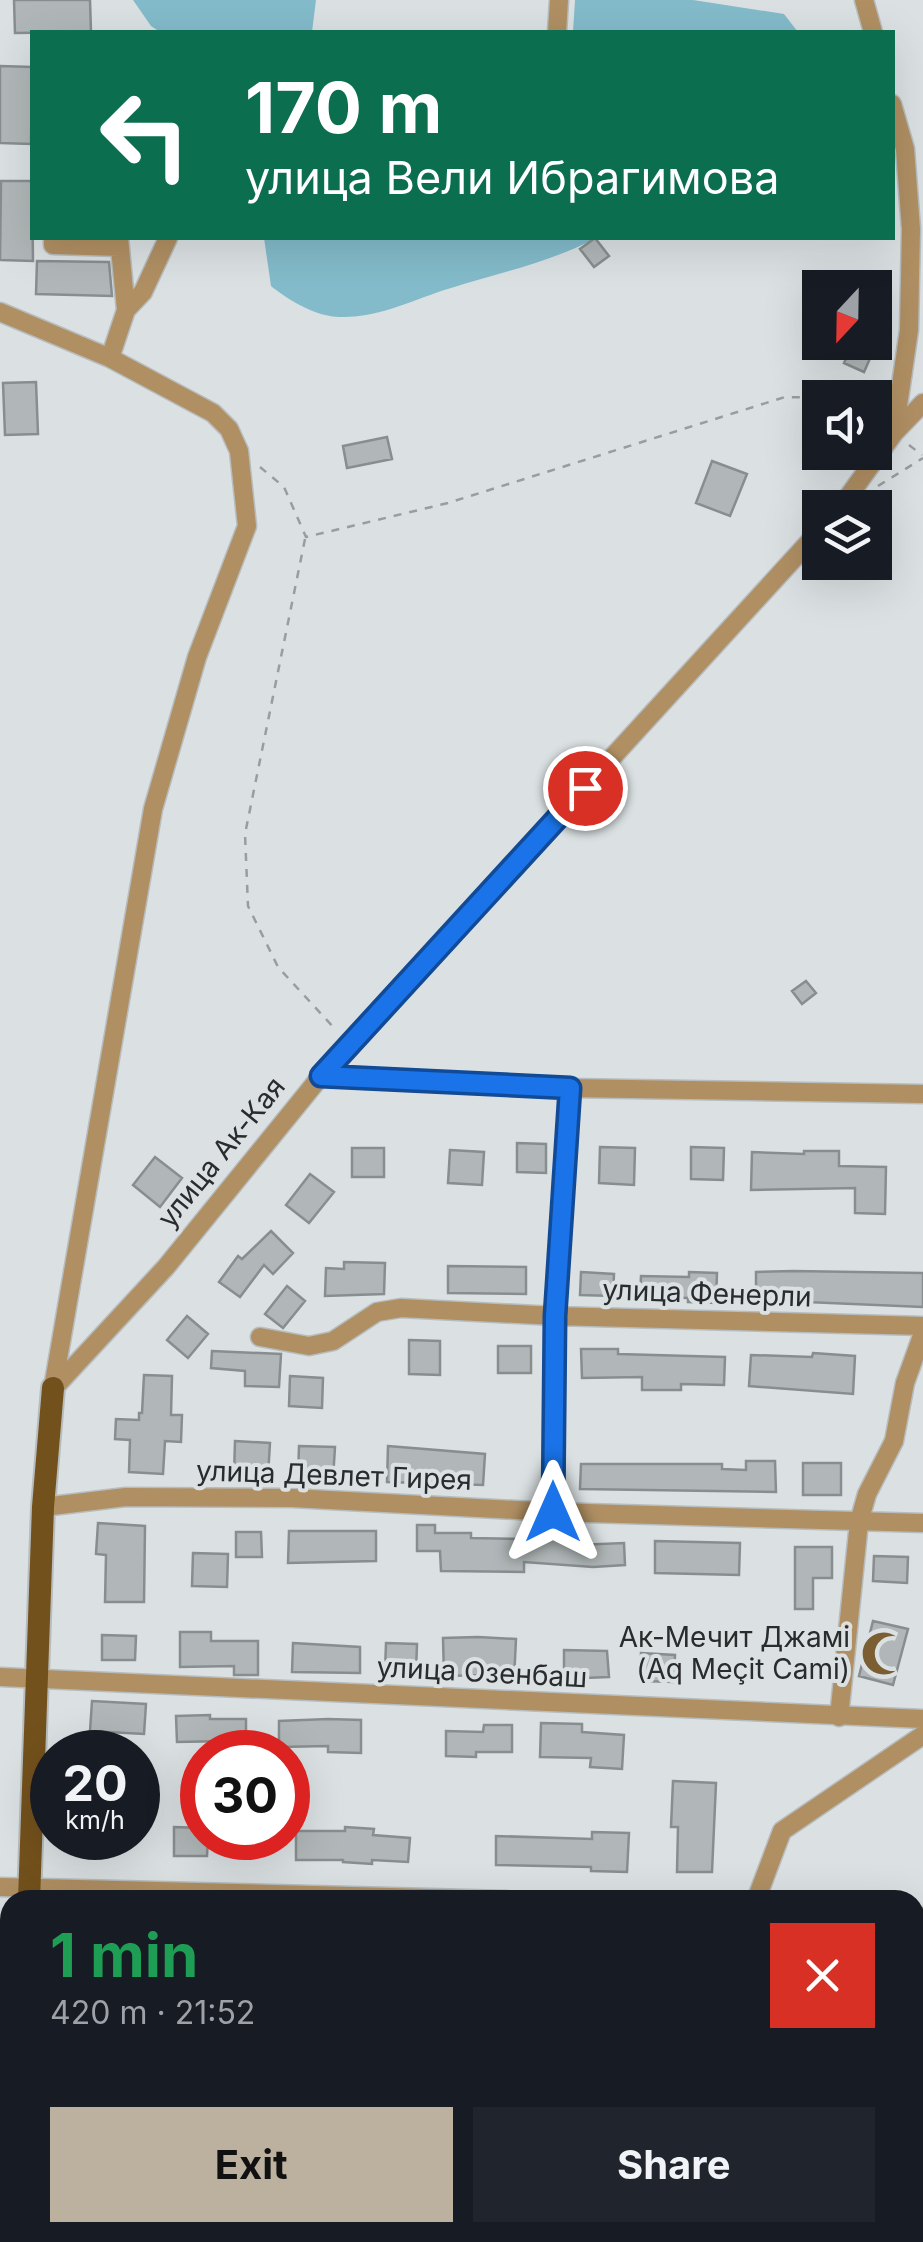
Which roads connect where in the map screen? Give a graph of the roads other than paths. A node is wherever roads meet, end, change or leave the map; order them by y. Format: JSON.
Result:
{"nodes":[{"id":1,"x":560,"y":0,"type":"edge"},
{"id":2,"x":864,"y":0,"type":"edge"},
{"id":3,"x":558,"y":30,"type":"edge"},
{"id":4,"x":872,"y":30,"type":"edge"},
{"id":5,"x":895,"y":114,"type":"edge"},
{"id":6,"x":53,"y":240,"type":"edge"},
{"id":7,"x":167,"y":240,"type":"edge"},
{"id":8,"x":119,"y":242,"type":"edge"},
{"id":9,"x":126,"y":310,"type":"junction"},
{"id":10,"x":0,"y":312,"type":"edge"},
{"id":11,"x":110,"y":358,"type":"junction"},
{"id":12,"x":923,"y":402,"type":"edge"},
{"id":13,"x":894,"y":433,"type":"junction"},
{"id":14,"x":853,"y":490,"type":"edge"},
{"id":15,"x":802,"y":550,"type":"edge"},
{"id":16,"x":321,"y":1076,"type":"junction"},
{"id":17,"x":570,"y":1088,"type":"junction"},
{"id":18,"x":923,"y":1094,"type":"edge"},
{"id":19,"x":555,"y":1316,"type":"junction"},
{"id":20,"x":923,"y":1330,"type":"edge"},
{"id":21,"x":260,"y":1337,"type":"dead end"},
{"id":22,"x":53,"y":1388,"type":"junction"},
{"id":23,"x":43,"y":1507,"type":"junction"},
{"id":24,"x":553,"y":1512,"type":"junction"},
{"id":25,"x":859,"y":1522,"type":"junction"},
{"id":26,"x":923,"y":1523,"type":"edge"},
{"id":27,"x":0,"y":1677,"type":"edge"},
{"id":28,"x":38,"y":1678,"type":"junction"},
{"id":29,"x":839,"y":1717,"type":"junction"},
{"id":30,"x":923,"y":1719,"type":"edge"},
{"id":31,"x":923,"y":1735,"type":"edge"},
{"id":32,"x":29,"y":1890,"type":"edge"},
{"id":33,"x":760,"y":1890,"type":"edge"}],
"edges":[{"from":1,"to":3,"type":"street"},
{"from":2,"to":4,"type":"street"},
{"from":5,"to":13,"type":"street"},
{"from":6,"to":8,"type":"street"},
{"from":7,"to":9,"type":"street"},
{"from":8,"to":9,"type":"street"},
{"from":9,"to":11,"type":"street"},
{"from":10,"to":11,"type":"street"},
{"from":11,"to":22,"type":"street"},
{"from":12,"to":13,"type":"street"},
{"from":13,"to":14,"type":"street"},
{"from":15,"to":16,"type":"street","name":"улица Ак-Кая"},
{"from":16,"to":17,"type":"street"},
{"from":16,"to":22,"type":"street","name":"улица Ак-Кая"},
{"from":17,"to":18,"type":"street"},
{"from":17,"to":19,"type":"street"},
{"from":19,"to":20,"type":"street","name":"улица Фенерли"},
{"from":19,"to":21,"type":"street","name":"улица Фенерли"},
{"from":19,"to":24,"type":"street"},
{"from":20,"to":25,"type":"street"},
{"from":22,"to":23,"type":"main road"},
{"from":23,"to":24,"type":"street","name":"улица Девлет Гирея"},
{"from":23,"to":28,"type":"main road"},
{"from":24,"to":25,"type":"street","name":"улица Девлет Гирея"},
{"from":25,"to":26,"type":"street","name":"улица Девлет Гирея"},
{"from":25,"to":29,"type":"street"},
{"from":27,"to":28,"type":"street","name":"улица Озенбаш"},
{"from":28,"to":29,"type":"street","name":"улица Озенбаш"},
{"from":28,"to":32,"type":"main road"},
{"from":29,"to":30,"type":"street","name":"улица Озенбаш"},
{"from":31,"to":33,"type":"street"}]}
